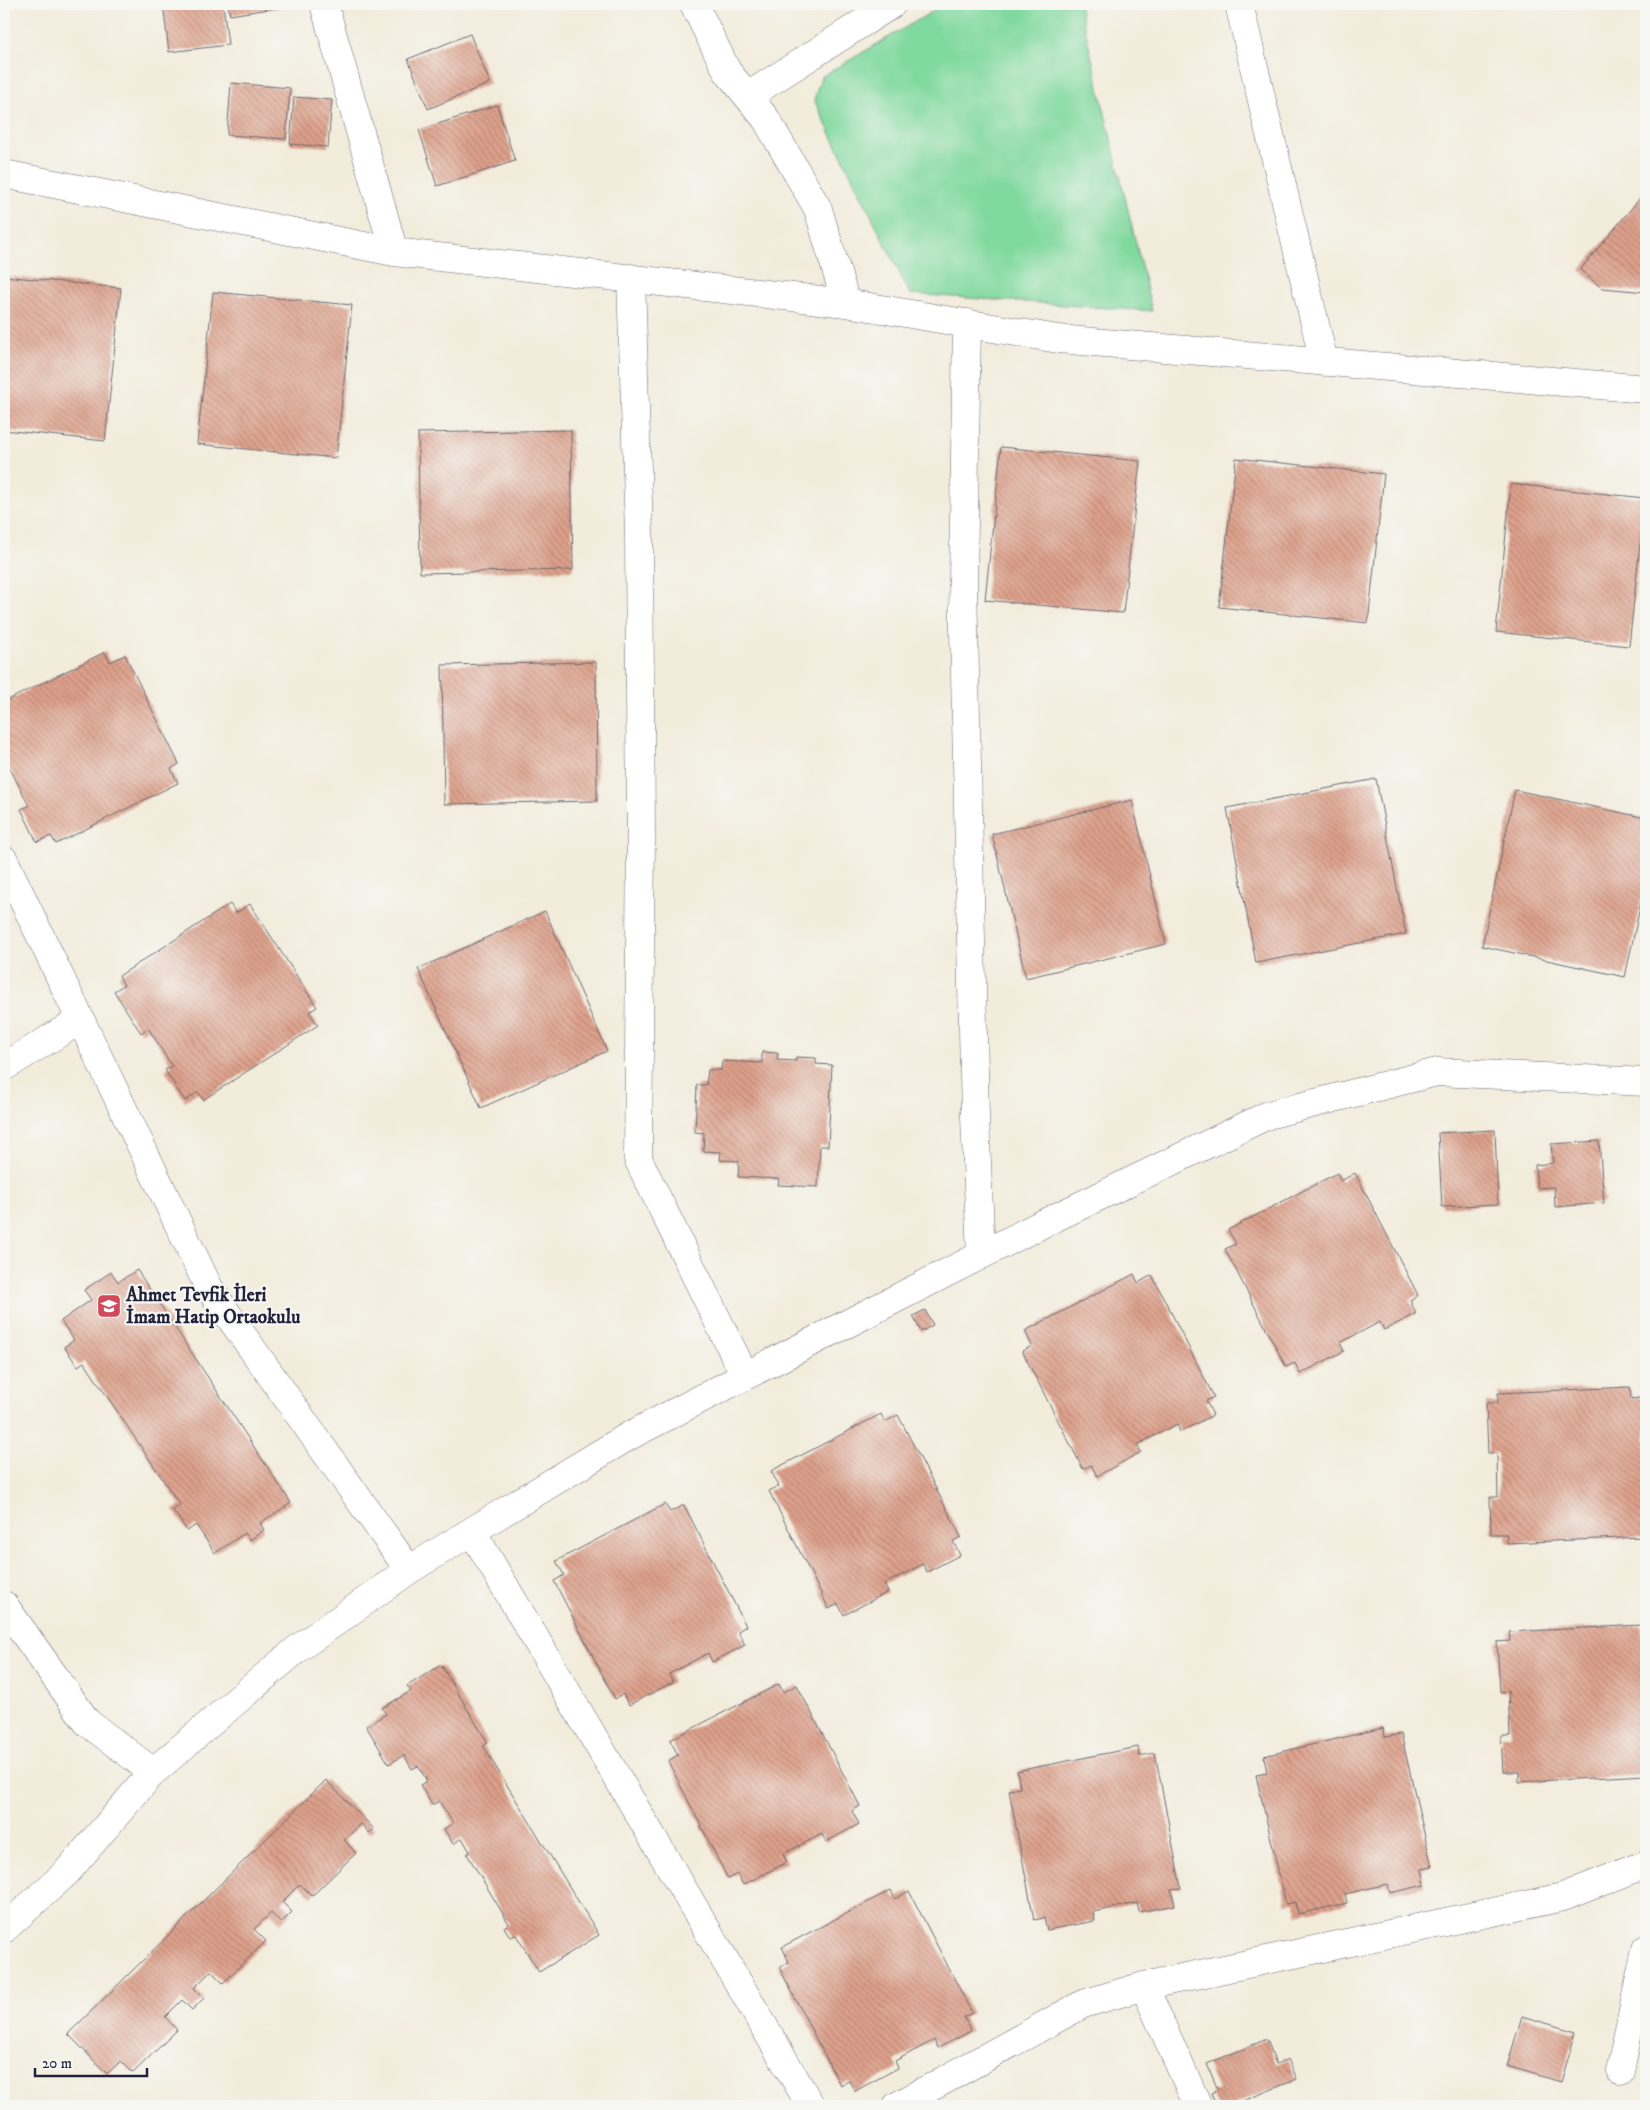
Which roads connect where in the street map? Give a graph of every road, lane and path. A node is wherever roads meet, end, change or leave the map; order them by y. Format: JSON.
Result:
{"nodes":[{"id":1,"x":324,"y":4,"type":"edge"},
{"id":2,"x":694,"y":4,"type":"edge"},
{"id":3,"x":892,"y":4,"type":"edge"},
{"id":4,"x":1239,"y":4,"type":"edge"},
{"id":5,"x":748,"y":96,"type":"junction"},
{"id":6,"x":4,"y":174,"type":"edge"},
{"id":7,"x":394,"y":252,"type":"junction"},
{"id":8,"x":631,"y":278,"type":"junction"},
{"id":9,"x":846,"y":303,"type":"junction"},
{"id":10,"x":967,"y":324,"type":"junction"},
{"id":11,"x":1324,"y":362,"type":"junction"},
{"id":12,"x":1646,"y":389,"type":"edge"},
{"id":13,"x":4,"y":860,"type":"edge"},
{"id":14,"x":80,"y":1020,"type":"junction"},
{"id":15,"x":4,"y":1067,"type":"edge"},
{"id":16,"x":1646,"y":1082,"type":"edge"},
{"id":17,"x":981,"y":1255,"type":"junction"},
{"id":18,"x":745,"y":1376,"type":"junction"},
{"id":19,"x":472,"y":1531,"type":"junction"},
{"id":20,"x":409,"y":1570,"type":"junction"},
{"id":21,"x":4,"y":1605,"type":"edge"},
{"id":22,"x":153,"y":1772,"type":"junction"},
{"id":23,"x":1646,"y":1864,"type":"edge"},
{"id":24,"x":4,"y":1929,"type":"edge"},
{"id":25,"x":1646,"y":1949,"type":"edge"},
{"id":26,"x":1144,"y":1986,"type":"junction"},
{"id":27,"x":1620,"y":2071,"type":"dead end"},
{"id":28,"x":811,"y":2106,"type":"edge"},
{"id":29,"x":898,"y":2106,"type":"edge"},
{"id":30,"x":1198,"y":2106,"type":"edge"}],
"edges":[{"from":1,"to":7,"type":"street"},
{"from":2,"to":5,"type":"street"},
{"from":3,"to":5,"type":"street"},
{"from":4,"to":11,"type":"street"},
{"from":5,"to":9,"type":"street"},
{"from":6,"to":7,"type":"street"},
{"from":7,"to":8,"type":"street"},
{"from":8,"to":9,"type":"street"},
{"from":8,"to":18,"type":"street"},
{"from":9,"to":10,"type":"street"},
{"from":10,"to":11,"type":"street"},
{"from":10,"to":17,"type":"street"},
{"from":11,"to":12,"type":"street"},
{"from":13,"to":14,"type":"street"},
{"from":14,"to":15,"type":"street"},
{"from":14,"to":20,"type":"street"},
{"from":16,"to":17,"type":"street"},
{"from":17,"to":18,"type":"street"},
{"from":18,"to":19,"type":"street"},
{"from":19,"to":20,"type":"street"},
{"from":19,"to":28,"type":"street"},
{"from":20,"to":22,"type":"street"},
{"from":21,"to":22,"type":"street"},
{"from":22,"to":24,"type":"street"},
{"from":23,"to":26,"type":"street"},
{"from":25,"to":27,"type":"street"},
{"from":26,"to":29,"type":"street"},
{"from":26,"to":30,"type":"street"}]}
